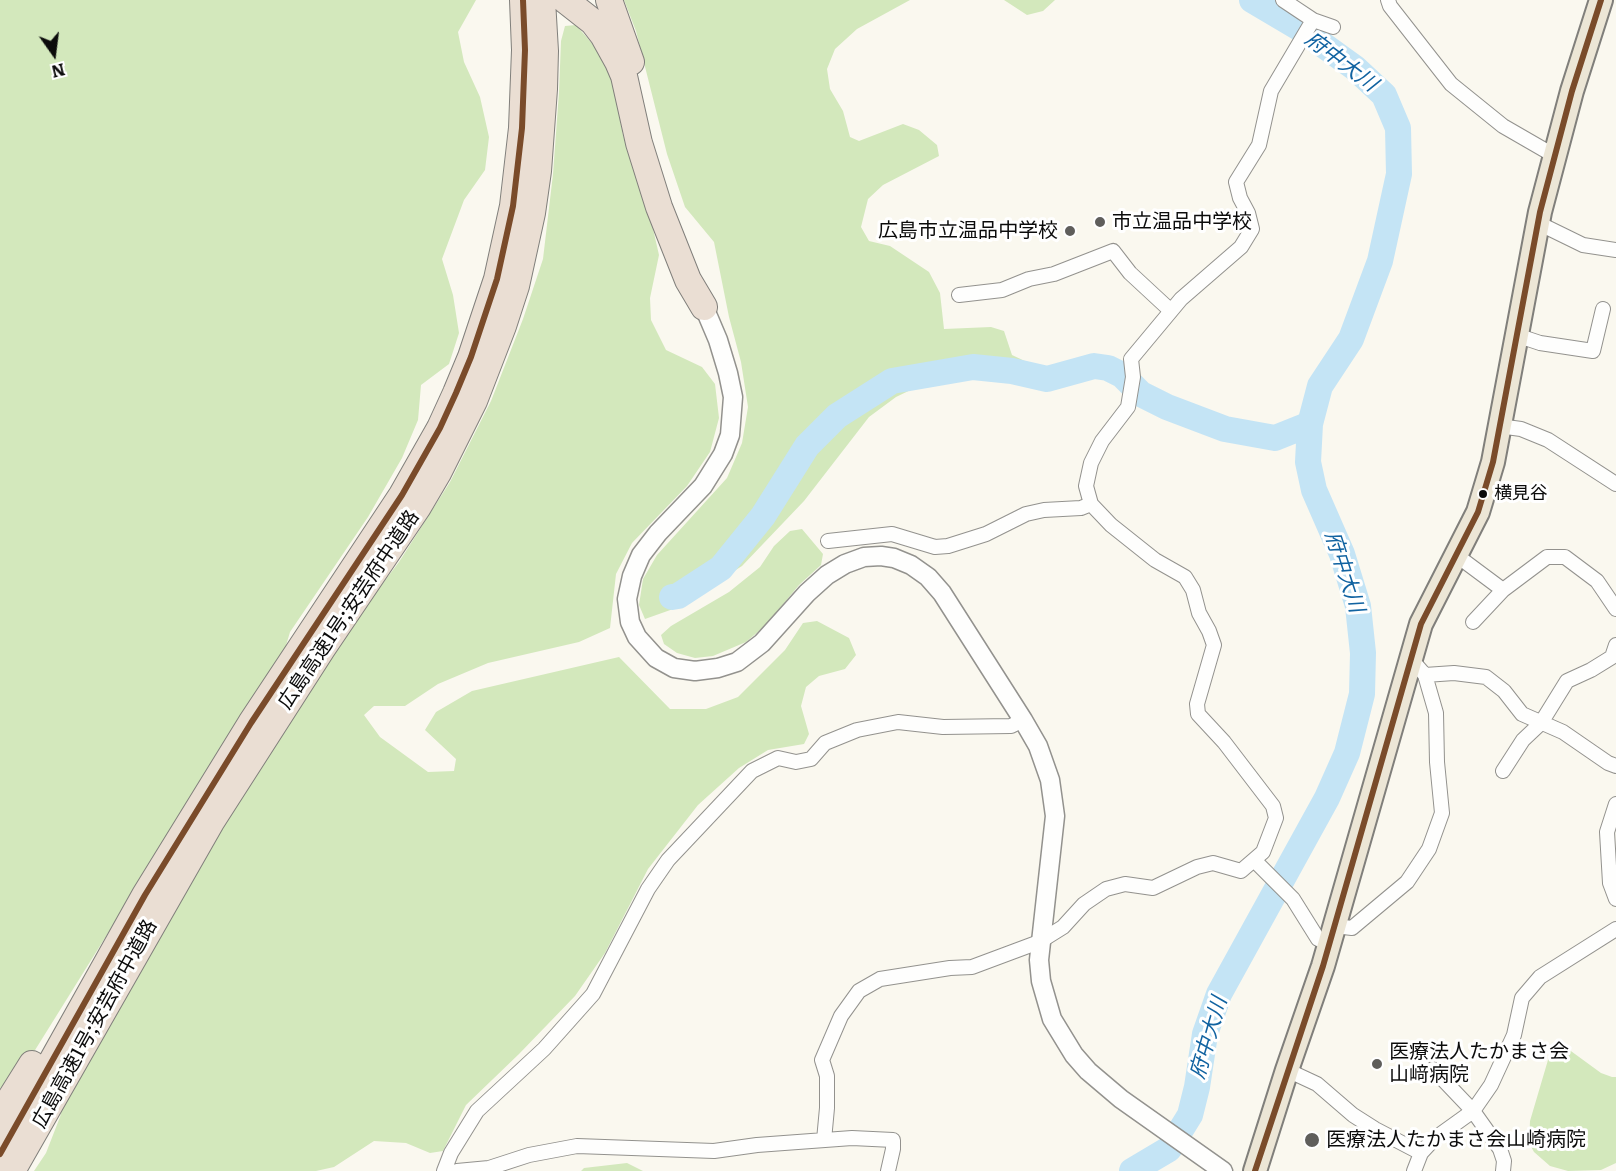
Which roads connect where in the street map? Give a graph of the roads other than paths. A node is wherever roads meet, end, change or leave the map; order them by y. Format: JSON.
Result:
{"nodes":[{"id":1,"x":523,"y":0,"type":"edge"},
{"id":2,"x":542,"y":0,"type":"edge"},
{"id":3,"x":565,"y":0,"type":"edge"},
{"id":4,"x":609,"y":0,"type":"edge"},
{"id":5,"x":1282,"y":0,"type":"edge"},
{"id":6,"x":1388,"y":0,"type":"edge"},
{"id":7,"x":1606,"y":3,"type":"edge"},
{"id":8,"x":1312,"y":22,"type":"junction"},
{"id":9,"x":1333,"y":27,"type":"dead end"},
{"id":10,"x":1555,"y":156,"type":"junction"},
{"id":11,"x":1538,"y":223,"type":"junction"},
{"id":12,"x":1616,"y":250,"type":"edge"},
{"id":13,"x":959,"y":295,"type":"dead end"},
{"id":14,"x":704,"y":308,"type":"junction"},
{"id":15,"x":1603,"y":309,"type":"dead end"},
{"id":16,"x":1170,"y":310,"type":"junction"},
{"id":17,"x":1516,"y":335,"type":"junction"},
{"id":18,"x":1499,"y":426,"type":"junction"},
{"id":19,"x":1616,"y":484,"type":"edge"},
{"id":20,"x":1091,"y":504,"type":"junction"},
{"id":21,"x":880,"y":536,"type":"junction"},
{"id":22,"x":828,"y":541,"type":"dead end"},
{"id":23,"x":1456,"y":555,"type":"junction"},
{"id":24,"x":881,"y":556,"type":"junction"},
{"id":25,"x":1503,"y":590,"type":"junction"},
{"id":26,"x":1616,"y":609,"type":"edge"},
{"id":27,"x":1473,"y":621,"type":"dead end"},
{"id":28,"x":315,"y":643,"type":"junction"},
{"id":29,"x":1616,"y":645,"type":"edge"},
{"id":30,"x":1418,"y":667,"type":"junction"},
{"id":31,"x":1023,"y":720,"type":"junction"},
{"id":32,"x":1541,"y":723,"type":"junction"},
{"id":33,"x":1616,"y":766,"type":"edge"},
{"id":34,"x":1503,"y":771,"type":"dead end"},
{"id":35,"x":1616,"y":804,"type":"edge"},
{"id":36,"x":1256,"y":862,"type":"junction"},
{"id":37,"x":1616,"y":899,"type":"edge"},
{"id":38,"x":1616,"y":929,"type":"edge"},
{"id":39,"x":1332,"y":935,"type":"junction"},
{"id":40,"x":1039,"y":942,"type":"junction"},
{"id":41,"x":1433,"y":1068,"type":"dead end"},
{"id":42,"x":1287,"y":1070,"type":"junction"},
{"id":43,"x":36,"y":1090,"type":"junction"},
{"id":44,"x":1473,"y":1111,"type":"junction"},
{"id":45,"x":0,"y":1115,"type":"edge"},
{"id":46,"x":824,"y":1140,"type":"junction"},
{"id":47,"x":1420,"y":1153,"type":"junction"},
{"id":48,"x":0,"y":1154,"type":"edge"},
{"id":49,"x":12,"y":1171,"type":"edge"},
{"id":50,"x":444,"y":1171,"type":"edge"},
{"id":51,"x":457,"y":1171,"type":"edge"},
{"id":52,"x":888,"y":1171,"type":"edge"},
{"id":53,"x":1224,"y":1171,"type":"edge"},
{"id":54,"x":1256,"y":1171,"type":"edge"},
{"id":55,"x":1414,"y":1171,"type":"edge"},
{"id":56,"x":1503,"y":1171,"type":"edge"}],
"edges":[{"from":1,"to":28,"type":"highway","name":"広島高速1号;安芸府中道路"},
{"from":2,"to":28,"type":"highway","name":"広島高速1号;安芸府中道路"},
{"from":3,"to":14,"type":"highway"},
{"from":4,"to":14,"type":"highway"},
{"from":5,"to":8,"type":"street"},
{"from":6,"to":10,"type":"street"},
{"from":7,"to":10,"type":"main road"},
{"from":8,"to":9,"type":"street"},
{"from":8,"to":16,"type":"street"},
{"from":10,"to":11,"type":"main road"},
{"from":11,"to":12,"type":"street"},
{"from":11,"to":17,"type":"main road"},
{"from":13,"to":16,"type":"street"},
{"from":14,"to":24,"type":"street"},
{"from":15,"to":17,"type":"street"},
{"from":16,"to":20,"type":"street"},
{"from":17,"to":18,"type":"main road"},
{"from":18,"to":19,"type":"street"},
{"from":18,"to":23,"type":"main road"},
{"from":20,"to":21,"type":"street"},
{"from":20,"to":36,"type":"street"},
{"from":21,"to":22,"type":"street"},
{"from":21,"to":24,"type":"street"},
{"from":23,"to":25,"type":"street"},
{"from":23,"to":30,"type":"main road"},
{"from":24,"to":31,"type":"street"},
{"from":25,"to":26,"type":"street"},
{"from":25,"to":27,"type":"street"},
{"from":28,"to":43,"type":"highway","name":"広島高速1号;安芸府中道路"},
{"from":28,"to":43,"type":"highway","name":"広島高速1号;安芸府中道路"},
{"from":29,"to":32,"type":"street"},
{"from":30,"to":32,"type":"street"},
{"from":30,"to":39,"type":"main road"},
{"from":30,"to":39,"type":"street"},
{"from":31,"to":40,"type":"street"},
{"from":31,"to":50,"type":"street"},
{"from":32,"to":33,"type":"street"},
{"from":32,"to":34,"type":"street"},
{"from":35,"to":37,"type":"street"},
{"from":36,"to":39,"type":"street"},
{"from":36,"to":40,"type":"street"},
{"from":38,"to":44,"type":"street"},
{"from":39,"to":42,"type":"main road"},
{"from":40,"to":46,"type":"street"},
{"from":40,"to":53,"type":"street"},
{"from":41,"to":44,"type":"street"},
{"from":42,"to":47,"type":"street"},
{"from":42,"to":54,"type":"main road"},
{"from":43,"to":45,"type":"highway"},
{"from":43,"to":48,"type":"highway","name":"広島高速1号;安芸府中道路"},
{"from":43,"to":49,"type":"highway","name":"広島高速1号;安芸府中道路"},
{"from":44,"to":47,"type":"street"},
{"from":44,"to":56,"type":"street"},
{"from":46,"to":51,"type":"street"},
{"from":46,"to":52,"type":"street"},
{"from":47,"to":55,"type":"street"}]}
